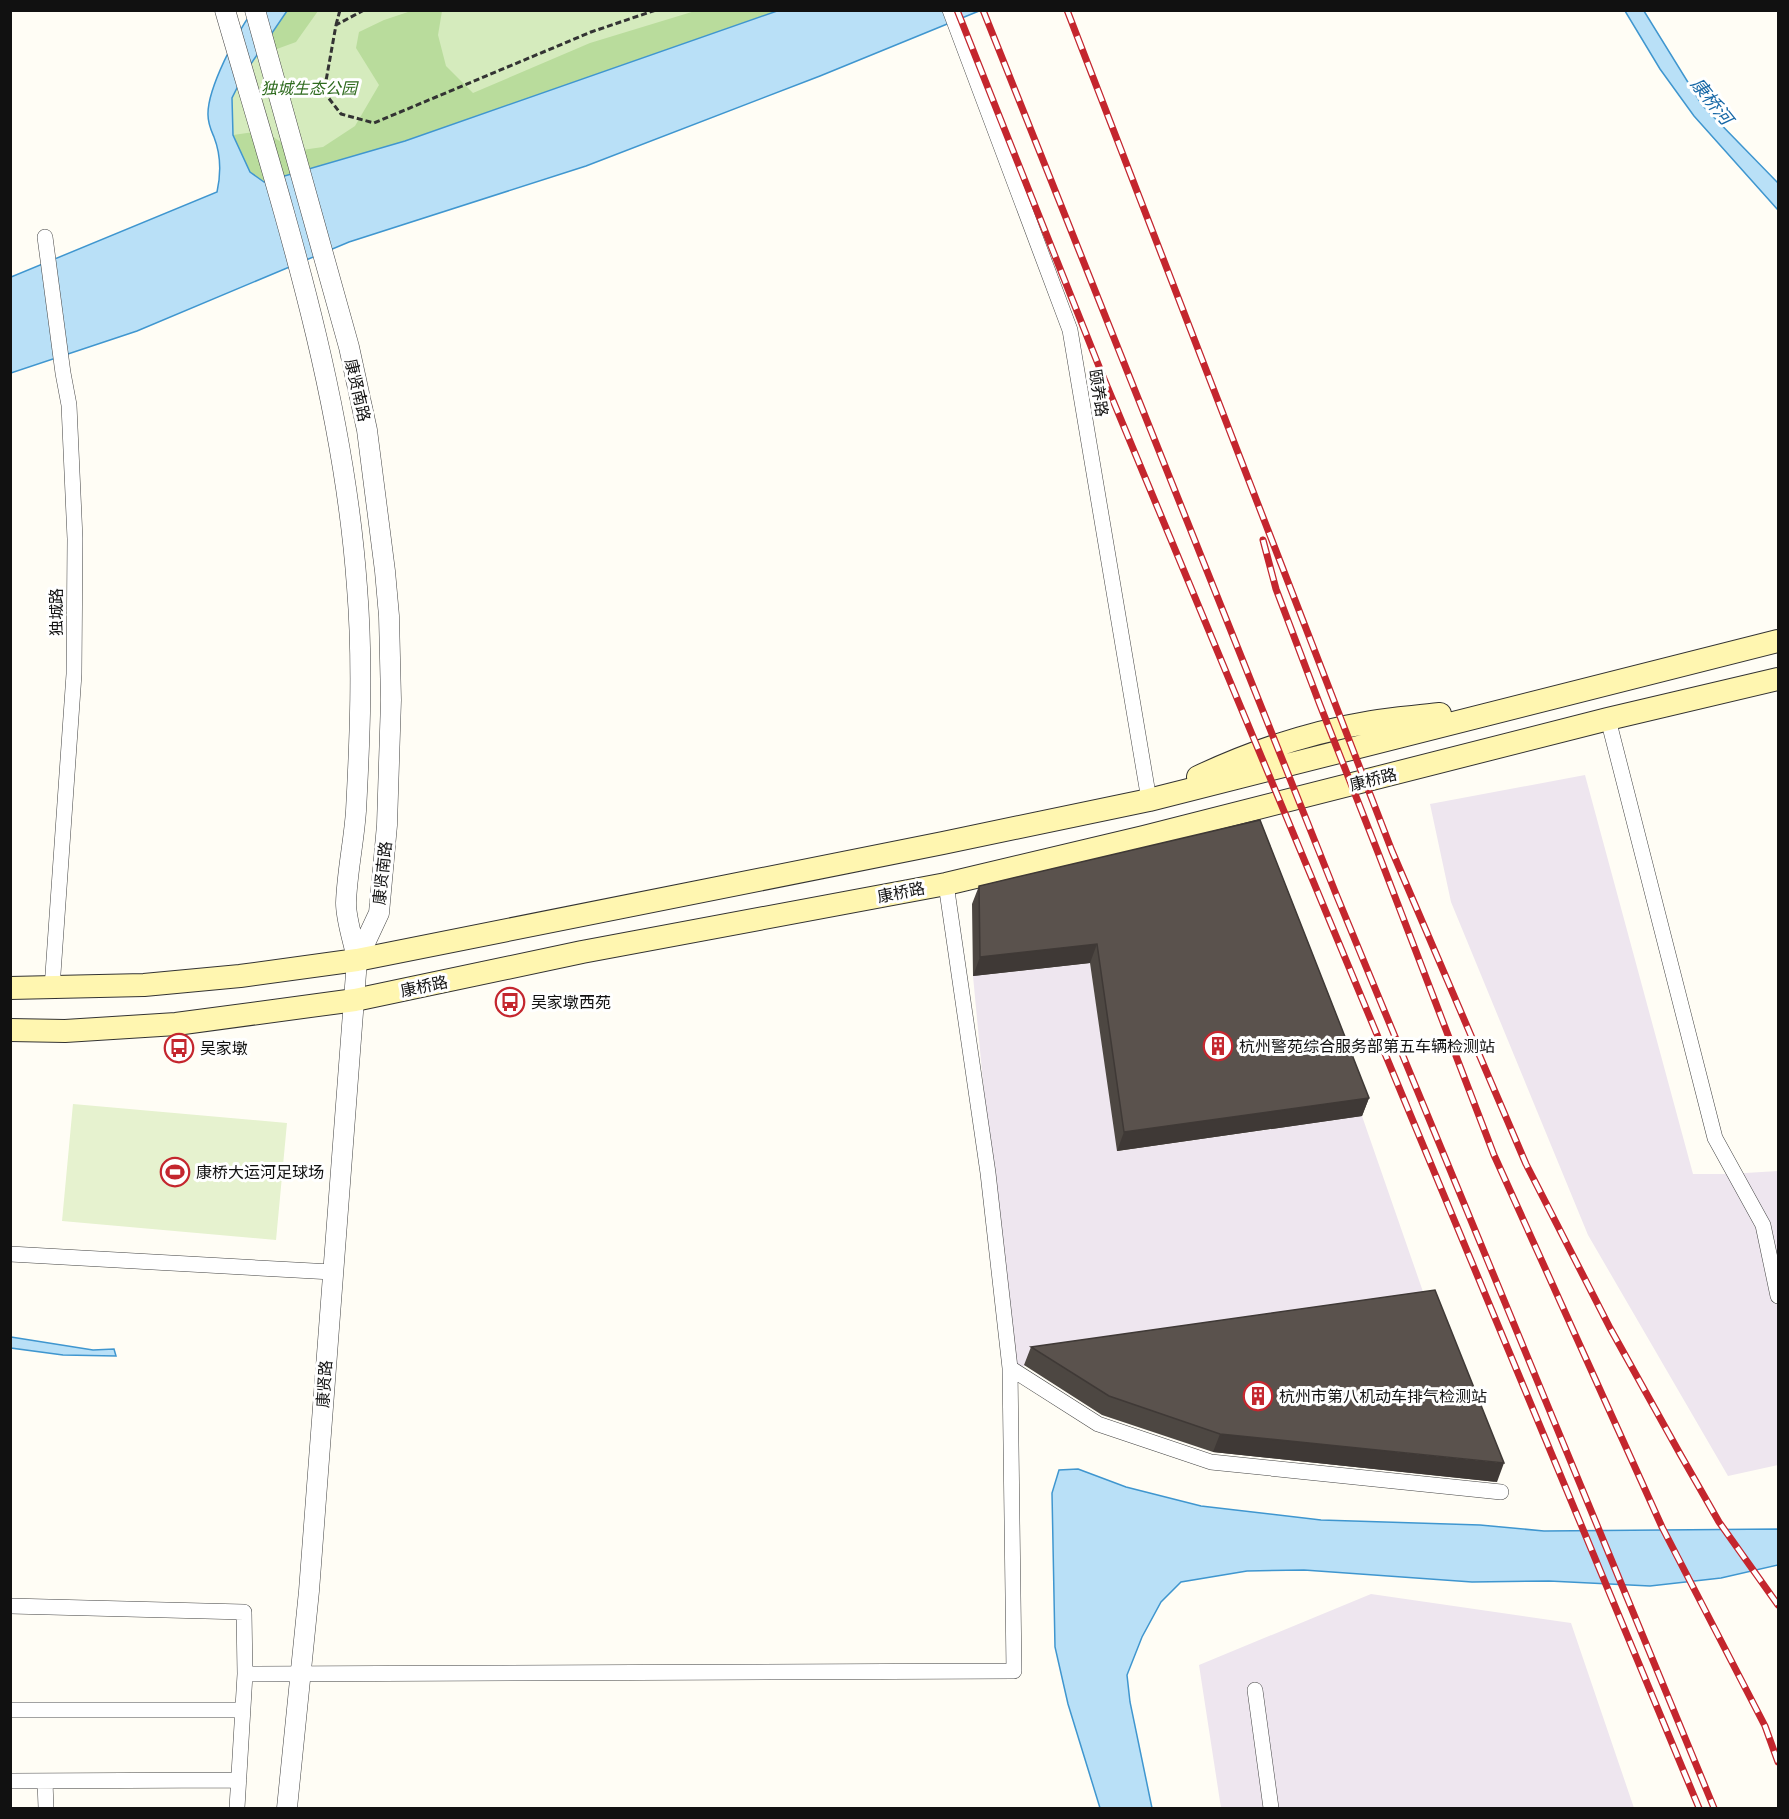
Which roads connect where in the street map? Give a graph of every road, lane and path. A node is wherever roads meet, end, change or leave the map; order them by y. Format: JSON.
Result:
{"nodes":[{"id":1,"x":225,"y":10,"type":"edge"},
{"id":2,"x":255,"y":10,"type":"edge"},
{"id":3,"x":340,"y":10,"type":"edge"},
{"id":4,"x":364,"y":10,"type":"edge"},
{"id":5,"x":656,"y":10,"type":"edge"},
{"id":6,"x":950,"y":10,"type":"edge"},
{"id":7,"x":336,"y":25,"type":"junction"},
{"id":8,"x":45,"y":237,"type":"dead end"},
{"id":9,"x":1779,"y":641,"type":"edge"},
{"id":10,"x":1779,"y":680,"type":"edge"},
{"id":11,"x":1608,"y":719,"type":"junction"},
{"id":12,"x":1149,"y":800,"type":"junction"},
{"id":13,"x":946,"y":884,"type":"junction"},
{"id":14,"x":357,"y":960,"type":"junction"},
{"id":15,"x":10,"y":988,"type":"edge"},
{"id":16,"x":52,"y":988,"type":"junction"},
{"id":17,"x":355,"y":1000,"type":"junction"},
{"id":18,"x":10,"y":1030,"type":"edge"},
{"id":19,"x":10,"y":1254,"type":"edge"},
{"id":20,"x":332,"y":1272,"type":"junction"},
{"id":21,"x":1779,"y":1296,"type":"edge"},
{"id":22,"x":1010,"y":1368,"type":"junction"},
{"id":23,"x":1501,"y":1492,"type":"dead end"},
{"id":24,"x":10,"y":1606,"type":"edge"},
{"id":25,"x":245,"y":1674,"type":"junction"},
{"id":26,"x":299,"y":1674,"type":"junction"},
{"id":27,"x":1255,"y":1690,"type":"dead end"},
{"id":28,"x":10,"y":1710,"type":"edge"},
{"id":29,"x":243,"y":1710,"type":"junction"},
{"id":30,"x":239,"y":1780,"type":"junction"},
{"id":31,"x":10,"y":1781,"type":"edge"},
{"id":32,"x":45,"y":1781,"type":"junction"},
{"id":33,"x":46,"y":1809,"type":"edge"},
{"id":34,"x":237,"y":1809,"type":"edge"},
{"id":35,"x":287,"y":1809,"type":"edge"},
{"id":36,"x":1271,"y":1809,"type":"edge"}],
"edges":[{"from":1,"to":14,"type":"street","name":"康贤南路"},
{"from":2,"to":14,"type":"street","name":"康贤南路"},
{"from":3,"to":7,"type":"path"},
{"from":4,"to":7,"type":"path"},
{"from":5,"to":7,"type":"path"},
{"from":6,"to":12,"type":"street","name":"颐养路"},
{"from":8,"to":16,"type":"street","name":"独城路"},
{"from":9,"to":12,"type":"main road"},
{"from":10,"to":11,"type":"main road","name":"康桥路"},
{"from":11,"to":13,"type":"main road","name":"康桥路"},
{"from":11,"to":21,"type":"street"},
{"from":12,"to":14,"type":"main road"},
{"from":13,"to":17,"type":"main road","name":"康桥路"},
{"from":13,"to":22,"type":"street"},
{"from":14,"to":16,"type":"main road"},
{"from":14,"to":17,"type":"street","name":"康贤路"},
{"from":15,"to":16,"type":"main road"},
{"from":17,"to":18,"type":"main road","name":"康桥路"},
{"from":17,"to":20,"type":"street","name":"康贤路"},
{"from":19,"to":20,"type":"street"},
{"from":20,"to":26,"type":"street","name":"康贤路"},
{"from":22,"to":23,"type":"street"},
{"from":22,"to":26,"type":"street"},
{"from":24,"to":25,"type":"street"},
{"from":25,"to":26,"type":"street"},
{"from":25,"to":29,"type":"street"},
{"from":26,"to":35,"type":"street","name":"康贤路"},
{"from":27,"to":36,"type":"street"},
{"from":28,"to":29,"type":"street"},
{"from":29,"to":30,"type":"street"},
{"from":30,"to":32,"type":"street"},
{"from":30,"to":34,"type":"street"},
{"from":31,"to":32,"type":"street"},
{"from":32,"to":33,"type":"street"}]}
